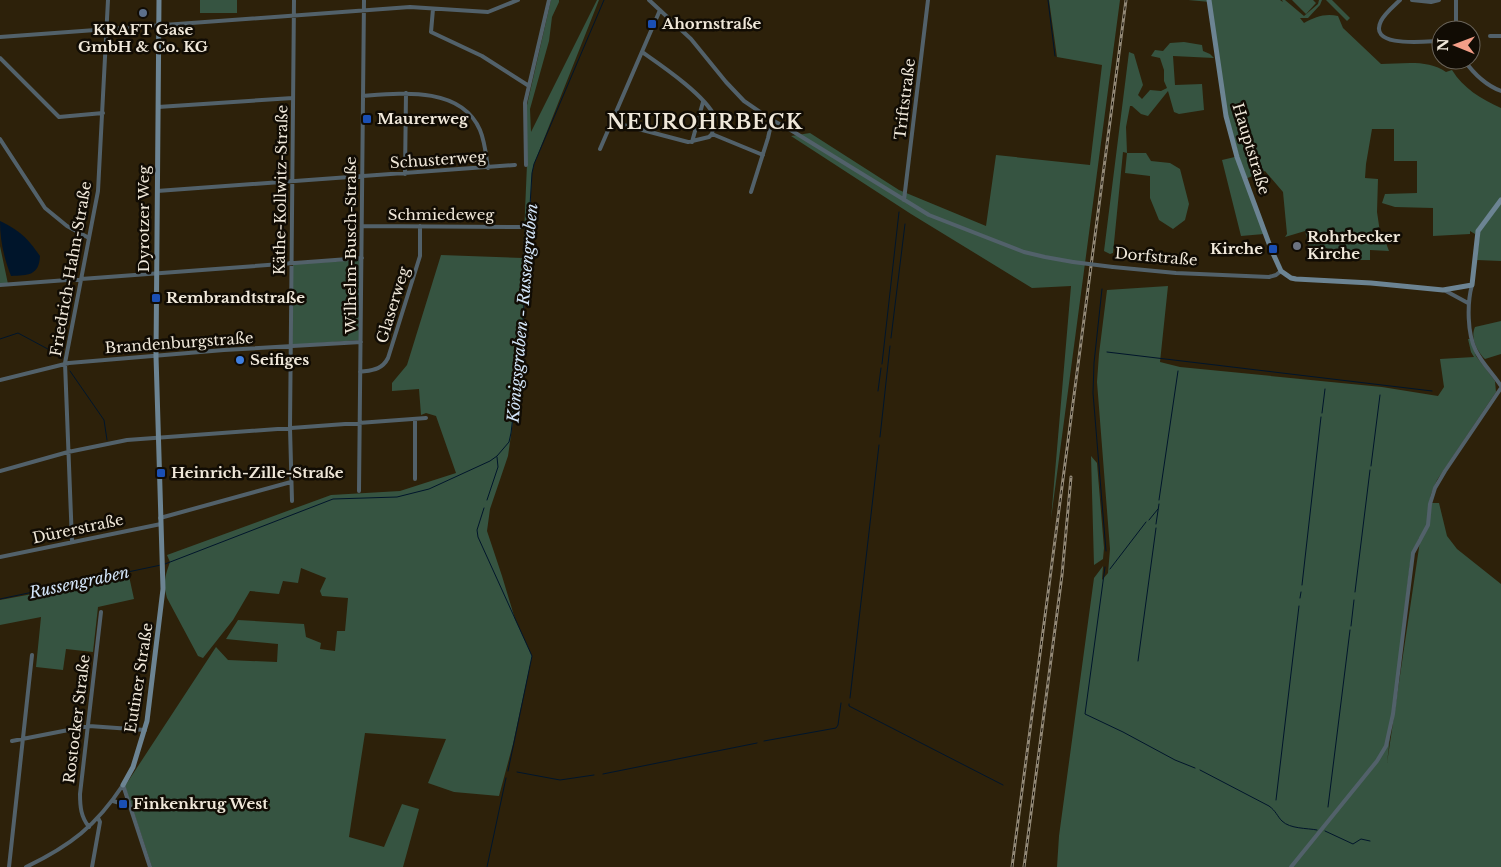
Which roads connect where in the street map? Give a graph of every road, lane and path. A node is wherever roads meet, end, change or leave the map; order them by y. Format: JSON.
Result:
{"nodes":[{"id":1,"x":108,"y":0,"type":"edge"},
{"id":2,"x":160,"y":0,"type":"edge"},
{"id":3,"x":294,"y":0,"type":"edge"},
{"id":4,"x":364,"y":0,"type":"edge"},
{"id":5,"x":518,"y":0,"type":"edge"},
{"id":6,"x":549,"y":0,"type":"edge"},
{"id":7,"x":649,"y":0,"type":"edge"},
{"id":8,"x":928,"y":0,"type":"edge"},
{"id":9,"x":1209,"y":0,"type":"edge"},
{"id":10,"x":1400,"y":0,"type":"edge"},
{"id":11,"x":1412,"y":0,"type":"edge"},
{"id":12,"x":1439,"y":0,"type":"edge"},
{"id":13,"x":1456,"y":0,"type":"edge"},
{"id":14,"x":433,"y":9,"type":"junction"},
{"id":15,"x":364,"y":10,"type":"junction"},
{"id":16,"x":660,"y":10,"type":"junction"},
{"id":17,"x":294,"y":16,"type":"junction"},
{"id":18,"x":1456,"y":20,"type":"edge"},
{"id":19,"x":159,"y":26,"type":"junction"},
{"id":20,"x":107,"y":30,"type":"junction"},
{"id":21,"x":1490,"y":36,"type":"dead end"},
{"id":22,"x":1501,"y":36,"type":"edge"},
{"id":23,"x":0,"y":37,"type":"edge"},
{"id":24,"x":1431,"y":41,"type":"edge"},
{"id":25,"x":642,"y":52,"type":"junction"},
{"id":26,"x":0,"y":58,"type":"edge"},
{"id":27,"x":1470,"y":70,"type":"edge"},
{"id":28,"x":529,"y":86,"type":"junction"},
{"id":29,"x":1501,"y":91,"type":"edge"},
{"id":30,"x":406,"y":93,"type":"junction"},
{"id":31,"x":363,"y":96,"type":"junction"},
{"id":32,"x":293,"y":98,"type":"junction"},
{"id":33,"x":704,"y":102,"type":"junction"},
{"id":34,"x":158,"y":107,"type":"junction"},
{"id":35,"x":103,"y":113,"type":"junction"},
{"id":36,"x":772,"y":120,"type":"junction"},
{"id":37,"x":612,"y":122,"type":"junction"},
{"id":38,"x":712,"y":134,"type":"junction"},
{"id":39,"x":0,"y":139,"type":"edge"},
{"id":40,"x":692,"y":142,"type":"junction"},
{"id":41,"x":600,"y":149,"type":"dead end"},
{"id":42,"x":763,"y":156,"type":"junction"},
{"id":43,"x":526,"y":165,"type":"dead end"},
{"id":44,"x":515,"y":166,"type":"dead end"},
{"id":45,"x":488,"y":168,"type":"junction"},
{"id":46,"x":405,"y":174,"type":"junction"},
{"id":47,"x":362,"y":176,"type":"junction"},
{"id":48,"x":292,"y":180,"type":"junction"},
{"id":49,"x":157,"y":191,"type":"junction"},
{"id":50,"x":751,"y":192,"type":"dead end"},
{"id":51,"x":904,"y":200,"type":"junction"},
{"id":52,"x":1501,"y":200,"type":"edge"},
{"id":53,"x":362,"y":226,"type":"junction"},
{"id":54,"x":420,"y":226,"type":"junction"},
{"id":55,"x":520,"y":227,"type":"dead end"},
{"id":56,"x":89,"y":238,"type":"junction"},
{"id":57,"x":362,"y":258,"type":"junction"},
{"id":58,"x":292,"y":263,"type":"junction"},
{"id":59,"x":1281,"y":271,"type":"junction"},
{"id":60,"x":156,"y":274,"type":"junction"},
{"id":61,"x":80,"y":279,"type":"junction"},
{"id":62,"x":0,"y":285,"type":"edge"},
{"id":63,"x":1472,"y":285,"type":"junction"},
{"id":64,"x":1444,"y":290,"type":"junction"},
{"id":65,"x":1468,"y":303,"type":"junction"},
{"id":66,"x":361,"y":342,"type":"junction"},
{"id":67,"x":290,"y":346,"type":"junction"},
{"id":68,"x":156,"y":356,"type":"junction"},
{"id":69,"x":65,"y":363,"type":"junction"},
{"id":70,"x":360,"y":372,"type":"junction"},
{"id":71,"x":1494,"y":376,"type":"junction"},
{"id":72,"x":1501,"y":378,"type":"edge"},
{"id":73,"x":0,"y":380,"type":"edge"},
{"id":74,"x":1501,"y":387,"type":"edge"},
{"id":75,"x":426,"y":418,"type":"dead end"},
{"id":76,"x":415,"y":419,"type":"junction"},
{"id":77,"x":360,"y":423,"type":"junction"},
{"id":78,"x":290,"y":428,"type":"junction"},
{"id":79,"x":158,"y":438,"type":"junction"},
{"id":80,"x":68,"y":452,"type":"junction"},
{"id":81,"x":0,"y":471,"type":"edge"},
{"id":82,"x":415,"y":479,"type":"dead end"},
{"id":83,"x":291,"y":482,"type":"junction"},
{"id":84,"x":359,"y":491,"type":"dead end"},
{"id":85,"x":292,"y":500,"type":"dead end"},
{"id":86,"x":160,"y":521,"type":"junction"},
{"id":87,"x":72,"y":542,"type":"junction"},
{"id":88,"x":0,"y":557,"type":"edge"},
{"id":89,"x":163,"y":589,"type":"joint"},
{"id":90,"x":101,"y":612,"type":"dead end"},
{"id":91,"x":32,"y":655,"type":"dead end"},
{"id":92,"x":89,"y":726,"type":"junction"},
{"id":93,"x":145,"y":730,"type":"junction"},
{"id":94,"x":24,"y":739,"type":"junction"},
{"id":95,"x":12,"y":740,"type":"dead end"},
{"id":96,"x":123,"y":784,"type":"junction"},
{"id":97,"x":113,"y":801,"type":"junction"},
{"id":98,"x":129,"y":802,"type":"junction"},
{"id":99,"x":98,"y":818,"type":"junction"},
{"id":100,"x":89,"y":826,"type":"junction"},
{"id":101,"x":9,"y":867,"type":"edge"},
{"id":102,"x":26,"y":867,"type":"edge"},
{"id":103,"x":92,"y":867,"type":"edge"},
{"id":104,"x":150,"y":867,"type":"edge"},
{"id":105,"x":1291,"y":867,"type":"edge"}],
"edges":[{"from":1,"to":20,"type":"street","name":"Friedrich-Hahn-Straße"},
{"from":2,"to":19,"type":"street","name":"Dyrotzer Weg"},
{"from":3,"to":17,"type":"street","name":"Käthe-Kollwitz-Straße"},
{"from":4,"to":15,"type":"street","name":"Wilhelm-Busch-Straße"},
{"from":5,"to":14,"type":"street"},
{"from":6,"to":28,"type":"street"},
{"from":7,"to":16,"type":"street","name":"Dorfstraße"},
{"from":8,"to":51,"type":"street","name":"Triftstraße"},
{"from":9,"to":59,"type":"street","name":"Hauptstraße"},
{"from":10,"to":24,"type":"street"},
{"from":11,"to":12,"type":"street"},
{"from":13,"to":18,"type":"street"},
{"from":14,"to":15,"type":"street"},
{"from":14,"to":28,"type":"street"},
{"from":15,"to":17,"type":"street"},
{"from":15,"to":31,"type":"street","name":"Wilhelm-Busch-Straße"},
{"from":16,"to":25,"type":"street"},
{"from":16,"to":36,"type":"street","name":"Dorfstraße"},
{"from":17,"to":19,"type":"street"},
{"from":17,"to":32,"type":"street","name":"Käthe-Kollwitz-Straße"},
{"from":19,"to":20,"type":"street"},
{"from":19,"to":34,"type":"street","name":"Dyrotzer Weg"},
{"from":20,"to":23,"type":"street"},
{"from":20,"to":35,"type":"street","name":"Friedrich-Hahn-Straße"},
{"from":21,"to":22,"type":"street"},
{"from":25,"to":33,"type":"street"},
{"from":25,"to":37,"type":"street"},
{"from":26,"to":35,"type":"street"},
{"from":27,"to":29,"type":"street"},
{"from":28,"to":43,"type":"street"},
{"from":30,"to":31,"type":"street"},
{"from":30,"to":45,"type":"street"},
{"from":30,"to":46,"type":"street"},
{"from":31,"to":47,"type":"street","name":"Wilhelm-Busch-Straße"},
{"from":32,"to":34,"type":"street"},
{"from":32,"to":48,"type":"street","name":"Käthe-Kollwitz-Straße"},
{"from":33,"to":38,"type":"street"},
{"from":33,"to":40,"type":"street"},
{"from":34,"to":49,"type":"street","name":"Dyrotzer Weg"},
{"from":35,"to":56,"type":"street","name":"Friedrich-Hahn-Straße"},
{"from":36,"to":42,"type":"street"},
{"from":36,"to":51,"type":"street","name":"Dorfstraße"},
{"from":37,"to":40,"type":"street"},
{"from":37,"to":41,"type":"street"},
{"from":38,"to":40,"type":"street"},
{"from":38,"to":42,"type":"street"},
{"from":39,"to":56,"type":"street"},
{"from":42,"to":50,"type":"street"},
{"from":44,"to":45,"type":"street","name":"Schusterweg"},
{"from":45,"to":46,"type":"street","name":"Schusterweg"},
{"from":46,"to":47,"type":"street","name":"Schusterweg"},
{"from":47,"to":48,"type":"street","name":"Schusterweg"},
{"from":47,"to":53,"type":"street","name":"Wilhelm-Busch-Straße"},
{"from":48,"to":49,"type":"street","name":"Schusterweg"},
{"from":48,"to":58,"type":"street","name":"Käthe-Kollwitz-Straße"},
{"from":49,"to":60,"type":"street","name":"Dyrotzer Weg"},
{"from":51,"to":59,"type":"street","name":"Dorfstraße","bridge":true},
{"from":52,"to":63,"type":"street"},
{"from":53,"to":54,"type":"street","name":"Schmiedeweg"},
{"from":53,"to":57,"type":"street","name":"Wilhelm-Busch-Straße"},
{"from":54,"to":55,"type":"street","name":"Schmiedeweg"},
{"from":54,"to":70,"type":"street","name":"Glaserweg"},
{"from":56,"to":61,"type":"street","name":"Friedrich-Hahn-Straße"},
{"from":57,"to":58,"type":"street"},
{"from":57,"to":66,"type":"street","name":"Wilhelm-Busch-Straße"},
{"from":58,"to":60,"type":"street"},
{"from":58,"to":67,"type":"street","name":"Käthe-Kollwitz-Straße"},
{"from":59,"to":64,"type":"street"},
{"from":60,"to":61,"type":"street"},
{"from":60,"to":68,"type":"street","name":"Dyrotzer Weg"},
{"from":61,"to":62,"type":"street"},
{"from":61,"to":69,"type":"street","name":"Friedrich-Hahn-Straße"},
{"from":63,"to":64,"type":"street"},
{"from":63,"to":65,"type":"street"},
{"from":64,"to":65,"type":"street"},
{"from":65,"to":71,"type":"street"},
{"from":66,"to":67,"type":"street","name":"Brandenburgstraße"},
{"from":66,"to":70,"type":"street","name":"Wilhelm-Busch-Straße"},
{"from":67,"to":68,"type":"street","name":"Brandenburgstraße"},
{"from":67,"to":78,"type":"street","name":"Käthe-Kollwitz-Straße"},
{"from":68,"to":69,"type":"street","name":"Brandenburgstraße"},
{"from":68,"to":79,"type":"street","name":"Dyrotzer Weg"},
{"from":69,"to":73,"type":"street","name":"Brandenburgstraße"},
{"from":69,"to":80,"type":"street","name":"Friedrich-Hahn-Straße"},
{"from":70,"to":77,"type":"street","name":"Wilhelm-Busch-Straße"},
{"from":71,"to":72,"type":"street"},
{"from":71,"to":74,"type":"street"},
{"from":74,"to":105,"type":"street"},
{"from":75,"to":76,"type":"street"},
{"from":76,"to":77,"type":"street"},
{"from":76,"to":82,"type":"street"},
{"from":77,"to":78,"type":"street"},
{"from":77,"to":84,"type":"street","name":"Wilhelm-Busch-Straße"},
{"from":78,"to":79,"type":"street"},
{"from":78,"to":83,"type":"street","name":"Käthe-Kollwitz-Straße"},
{"from":79,"to":80,"type":"street"},
{"from":79,"to":86,"type":"street","name":"Dyrotzer Weg"},
{"from":80,"to":81,"type":"street"},
{"from":80,"to":87,"type":"street","name":"Friedrich-Hahn-Straße"},
{"from":83,"to":85,"type":"street","name":"Käthe-Kollwitz-Straße"},
{"from":83,"to":86,"type":"street","name":"Dürerstraße"},
{"from":86,"to":87,"type":"street","name":"Dürerstraße"},
{"from":86,"to":89,"type":"street","name":"Dyrotzer Weg"},
{"from":87,"to":88,"type":"street","name":"Dürerstraße"},
{"from":89,"to":93,"type":"street","name":"Eutiner Straße"},
{"from":90,"to":92,"type":"street","name":"Rostocker Straße"},
{"from":91,"to":94,"type":"street"},
{"from":92,"to":93,"type":"street"},
{"from":92,"to":94,"type":"street"},
{"from":92,"to":100,"type":"street","name":"Rostocker Straße"},
{"from":93,"to":96,"type":"street","name":"Eutiner Straße"},
{"from":94,"to":95,"type":"street"},
{"from":94,"to":101,"type":"street"},
{"from":96,"to":97,"type":"street","name":"Eutiner Straße"},
{"from":96,"to":98,"type":"street"},
{"from":97,"to":98,"type":"street"},
{"from":97,"to":99,"type":"street","name":"Eutiner Straße"},
{"from":98,"to":104,"type":"street"},
{"from":99,"to":100,"type":"street","name":"Eutiner Straße"},
{"from":99,"to":103,"type":"street"},
{"from":100,"to":102,"type":"street","name":"Eutiner Straße"}]}
